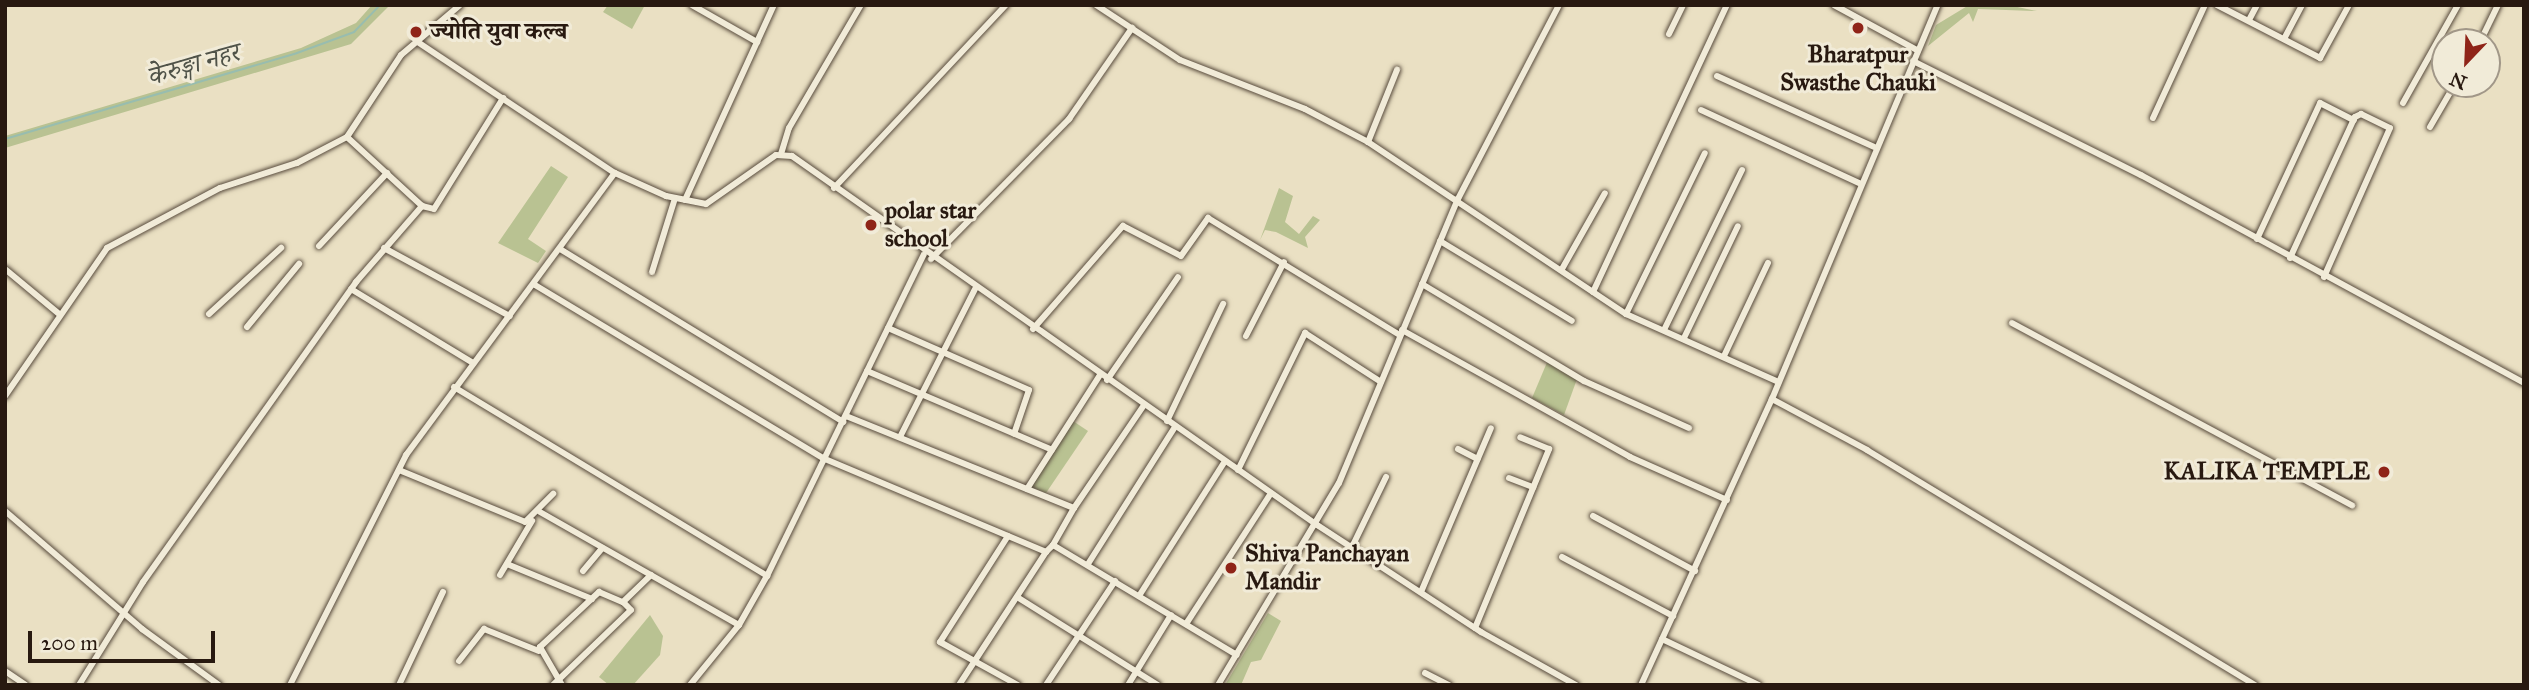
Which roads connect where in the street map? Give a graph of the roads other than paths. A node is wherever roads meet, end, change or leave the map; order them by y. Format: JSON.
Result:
{"nodes":[{"id":1,"x":460,"y":5,"type":"edge"},
{"id":2,"x":692,"y":5,"type":"edge"},
{"id":3,"x":774,"y":5,"type":"edge"},
{"id":4,"x":861,"y":5,"type":"edge"},
{"id":5,"x":1006,"y":5,"type":"edge"},
{"id":6,"x":1096,"y":5,"type":"edge"},
{"id":7,"x":1559,"y":5,"type":"edge"},
{"id":8,"x":1683,"y":5,"type":"edge"},
{"id":9,"x":1727,"y":5,"type":"edge"},
{"id":10,"x":1834,"y":5,"type":"edge"},
{"id":11,"x":1938,"y":5,"type":"edge"},
{"id":12,"x":2206,"y":5,"type":"edge"},
{"id":13,"x":2217,"y":5,"type":"edge"},
{"id":14,"x":2257,"y":5,"type":"edge"},
{"id":15,"x":2302,"y":5,"type":"edge"},
{"id":16,"x":2349,"y":5,"type":"edge"},
{"id":17,"x":2458,"y":5,"type":"edge"},
{"id":18,"x":2498,"y":5,"type":"edge"},
{"id":19,"x":1844,"y":7,"type":"edge"},
{"id":20,"x":2249,"y":20,"type":"junction"},
{"id":21,"x":1132,"y":28,"type":"junction"},
{"id":22,"x":2487,"y":28,"type":"edge"},
{"id":23,"x":1669,"y":34,"type":"dead end"},
{"id":24,"x":2284,"y":39,"type":"junction"},
{"id":25,"x":757,"y":42,"type":"junction"},
{"id":26,"x":419,"y":43,"type":"junction"},
{"id":27,"x":1917,"y":50,"type":"junction"},
{"id":28,"x":1913,"y":61,"type":"junction"},
{"id":29,"x":1397,"y":70,"type":"dead end"},
{"id":30,"x":1717,"y":76,"type":"dead end"},
{"id":31,"x":503,"y":98,"type":"junction"},
{"id":32,"x":2447,"y":98,"type":"edge"},
{"id":33,"x":2403,"y":103,"type":"dead end"},
{"id":34,"x":1701,"y":110,"type":"dead end"},
{"id":35,"x":2154,"y":118,"type":"dead end"},
{"id":36,"x":2354,"y":120,"type":"junction"},
{"id":37,"x":2430,"y":127,"type":"dead end"},
{"id":38,"x":347,"y":137,"type":"junction"},
{"id":39,"x":1367,"y":142,"type":"junction"},
{"id":40,"x":1874,"y":147,"type":"junction"},
{"id":41,"x":1705,"y":153,"type":"dead end"},
{"id":42,"x":781,"y":154,"type":"junction"},
{"id":43,"x":1742,"y":170,"type":"dead end"},
{"id":44,"x":387,"y":173,"type":"junction"},
{"id":45,"x":615,"y":173,"type":"junction"},
{"id":46,"x":1859,"y":183,"type":"junction"},
{"id":47,"x":834,"y":188,"type":"junction"},
{"id":48,"x":1605,"y":193,"type":"dead end"},
{"id":49,"x":675,"y":198,"type":"junction"},
{"id":50,"x":1458,"y":199,"type":"junction"},
{"id":51,"x":685,"y":200,"type":"junction"},
{"id":52,"x":422,"y":206,"type":"junction"},
{"id":53,"x":1738,"y":226,"type":"dead end"},
{"id":54,"x":2257,"y":239,"type":"junction"},
{"id":55,"x":1440,"y":241,"type":"junction"},
{"id":56,"x":319,"y":246,"type":"dead end"},
{"id":57,"x":281,"y":248,"type":"dead end"},
{"id":58,"x":384,"y":248,"type":"junction"},
{"id":59,"x":560,"y":249,"type":"junction"},
{"id":60,"x":928,"y":256,"type":"junction"},
{"id":61,"x":2290,"y":258,"type":"junction"},
{"id":62,"x":1284,"y":262,"type":"junction"},
{"id":63,"x":1768,"y":262,"type":"dead end"},
{"id":64,"x":299,"y":264,"type":"dead end"},
{"id":65,"x":5,"y":269,"type":"edge"},
{"id":66,"x":1562,"y":269,"type":"junction"},
{"id":67,"x":652,"y":272,"type":"dead end"},
{"id":68,"x":1178,"y":276,"type":"dead end"},
{"id":69,"x":2324,"y":278,"type":"junction"},
{"id":70,"x":1422,"y":284,"type":"junction"},
{"id":71,"x":535,"y":285,"type":"junction"},
{"id":72,"x":351,"y":289,"type":"junction"},
{"id":73,"x":975,"y":289,"type":"junction"},
{"id":74,"x":1593,"y":292,"type":"junction"},
{"id":75,"x":1223,"y":304,"type":"dead end"},
{"id":76,"x":58,"y":313,"type":"junction"},
{"id":77,"x":209,"y":314,"type":"dead end"},
{"id":78,"x":1626,"y":314,"type":"junction"},
{"id":79,"x":510,"y":316,"type":"junction"},
{"id":80,"x":1572,"y":321,"type":"dead end"},
{"id":81,"x":2012,"y":323,"type":"dead end"},
{"id":82,"x":247,"y":327,"type":"dead end"},
{"id":83,"x":888,"y":328,"type":"junction"},
{"id":84,"x":1033,"y":329,"type":"junction"},
{"id":85,"x":1664,"y":330,"type":"junction"},
{"id":86,"x":1401,"y":332,"type":"junction"},
{"id":87,"x":1247,"y":337,"type":"dead end"},
{"id":88,"x":1684,"y":338,"type":"junction"},
{"id":89,"x":943,"y":351,"type":"junction"},
{"id":90,"x":1724,"y":356,"type":"junction"},
{"id":91,"x":473,"y":363,"type":"junction"},
{"id":92,"x":867,"y":371,"type":"junction"},
{"id":93,"x":1100,"y":375,"type":"junction"},
{"id":94,"x":1107,"y":380,"type":"junction"},
{"id":95,"x":1381,"y":382,"type":"junction"},
{"id":96,"x":1779,"y":382,"type":"junction"},
{"id":97,"x":2524,"y":383,"type":"edge"},
{"id":98,"x":454,"y":387,"type":"junction"},
{"id":99,"x":6,"y":393,"type":"edge"},
{"id":100,"x":920,"y":395,"type":"junction"},
{"id":101,"x":1772,"y":399,"type":"junction"},
{"id":102,"x":1144,"y":405,"type":"junction"},
{"id":103,"x":844,"y":419,"type":"junction"},
{"id":104,"x":1167,"y":421,"type":"junction"},
{"id":105,"x":1175,"y":426,"type":"junction"},
{"id":106,"x":1491,"y":428,"type":"dead end"},
{"id":107,"x":1689,"y":428,"type":"dead end"},
{"id":108,"x":1014,"y":435,"type":"junction"},
{"id":109,"x":900,"y":437,"type":"junction"},
{"id":110,"x":1520,"y":437,"type":"dead end"},
{"id":111,"x":1458,"y":449,"type":"dead end"},
{"id":112,"x":1052,"y":450,"type":"junction"},
{"id":113,"x":825,"y":459,"type":"junction"},
{"id":114,"x":1478,"y":459,"type":"junction"},
{"id":115,"x":1225,"y":461,"type":"junction"},
{"id":116,"x":399,"y":470,"type":"junction"},
{"id":117,"x":1238,"y":470,"type":"junction"},
{"id":118,"x":1386,"y":477,"type":"dead end"},
{"id":119,"x":1509,"y":478,"type":"dead end"},
{"id":120,"x":1533,"y":487,"type":"junction"},
{"id":121,"x":1027,"y":489,"type":"junction"},
{"id":122,"x":1271,"y":493,"type":"junction"},
{"id":123,"x":553,"y":494,"type":"dead end"},
{"id":124,"x":1727,"y":500,"type":"junction"},
{"id":125,"x":2352,"y":505,"type":"dead end"},
{"id":126,"x":1074,"y":508,"type":"junction"},
{"id":127,"x":5,"y":511,"type":"edge"},
{"id":128,"x":540,"y":512,"type":"junction"},
{"id":129,"x":1593,"y":516,"type":"dead end"},
{"id":130,"x":532,"y":521,"type":"junction"},
{"id":131,"x":1317,"y":525,"type":"junction"},
{"id":132,"x":1008,"y":536,"type":"junction"},
{"id":133,"x":1053,"y":545,"type":"junction"},
{"id":134,"x":1352,"y":547,"type":"junction"},
{"id":135,"x":602,"y":548,"type":"junction"},
{"id":136,"x":1046,"y":552,"type":"junction"},
{"id":137,"x":1562,"y":557,"type":"dead end"},
{"id":138,"x":507,"y":564,"type":"junction"},
{"id":139,"x":1088,"y":564,"type":"junction"},
{"id":140,"x":1695,"y":571,"type":"junction"},
{"id":141,"x":583,"y":572,"type":"dead end"},
{"id":142,"x":500,"y":575,"type":"dead end"},
{"id":143,"x":651,"y":576,"type":"junction"},
{"id":144,"x":768,"y":576,"type":"junction"},
{"id":145,"x":1115,"y":581,"type":"junction"},
{"id":146,"x":443,"y":592,"type":"dead end"},
{"id":147,"x":1421,"y":593,"type":"junction"},
{"id":148,"x":1139,"y":596,"type":"junction"},
{"id":149,"x":1017,"y":597,"type":"junction"},
{"id":150,"x":592,"y":599,"type":"junction"},
{"id":151,"x":623,"y":602,"type":"junction"},
{"id":152,"x":124,"y":613,"type":"junction"},
{"id":153,"x":1171,"y":615,"type":"junction"},
{"id":154,"x":1673,"y":616,"type":"junction"},
{"id":155,"x":1186,"y":624,"type":"junction"},
{"id":156,"x":739,"y":625,"type":"junction"},
{"id":157,"x":1475,"y":628,"type":"junction"},
{"id":158,"x":1079,"y":636,"type":"junction"},
{"id":159,"x":1662,"y":639,"type":"junction"},
{"id":160,"x":539,"y":651,"type":"junction"},
{"id":161,"x":1237,"y":655,"type":"junction"},
{"id":162,"x":976,"y":659,"type":"junction"},
{"id":163,"x":459,"y":661,"type":"dead end"},
{"id":164,"x":5,"y":671,"type":"edge"},
{"id":165,"x":1136,"y":672,"type":"junction"},
{"id":166,"x":1425,"y":673,"type":"dead end"},
{"id":167,"x":558,"y":683,"type":"edge"},
{"id":168,"x":26,"y":685,"type":"edge"},
{"id":169,"x":79,"y":685,"type":"edge"},
{"id":170,"x":219,"y":685,"type":"edge"},
{"id":171,"x":290,"y":685,"type":"edge"},
{"id":172,"x":399,"y":685,"type":"edge"},
{"id":173,"x":690,"y":685,"type":"edge"},
{"id":174,"x":959,"y":685,"type":"edge"},
{"id":175,"x":1018,"y":685,"type":"edge"},
{"id":176,"x":1046,"y":685,"type":"edge"},
{"id":177,"x":1128,"y":685,"type":"edge"},
{"id":178,"x":1157,"y":685,"type":"edge"},
{"id":179,"x":1218,"y":685,"type":"edge"},
{"id":180,"x":1449,"y":685,"type":"edge"},
{"id":181,"x":1576,"y":685,"type":"edge"},
{"id":182,"x":1641,"y":685,"type":"edge"},
{"id":183,"x":1759,"y":685,"type":"edge"},
{"id":184,"x":2255,"y":685,"type":"edge"}],
"edges":[{"from":1,"to":26,"type":"street"},
{"from":2,"to":25,"type":"street"},
{"from":3,"to":25,"type":"street"},
{"from":4,"to":42,"type":"street"},
{"from":5,"to":47,"type":"street"},
{"from":6,"to":21,"type":"street"},
{"from":7,"to":50,"type":"street"},
{"from":8,"to":23,"type":"street"},
{"from":9,"to":74,"type":"street"},
{"from":10,"to":19,"type":"street"},
{"from":11,"to":27,"type":"street"},
{"from":12,"to":35,"type":"street"},
{"from":13,"to":20,"type":"street"},
{"from":14,"to":20,"type":"street"},
{"from":15,"to":24,"type":"street"},
{"from":16,"to":24,"type":"street"},
{"from":17,"to":33,"type":"street"},
{"from":18,"to":22,"type":"street"},
{"from":19,"to":27,"type":"street"},
{"from":20,"to":24,"type":"street"},
{"from":21,"to":39,"type":"street"},
{"from":21,"to":60,"type":"street"},
{"from":25,"to":51,"type":"street"},
{"from":26,"to":31,"type":"street"},
{"from":26,"to":38,"type":"street"},
{"from":27,"to":28,"type":"street"},
{"from":28,"to":40,"type":"street"},
{"from":28,"to":54,"type":"street"},
{"from":29,"to":39,"type":"street"},
{"from":30,"to":40,"type":"street"},
{"from":31,"to":45,"type":"street"},
{"from":31,"to":52,"type":"street"},
{"from":32,"to":37,"type":"street"},
{"from":34,"to":46,"type":"street"},
{"from":36,"to":54,"type":"street"},
{"from":36,"to":61,"type":"street"},
{"from":36,"to":69,"type":"street"},
{"from":38,"to":44,"type":"street"},
{"from":38,"to":76,"type":"street"},
{"from":39,"to":50,"type":"street"},
{"from":40,"to":46,"type":"street"},
{"from":41,"to":78,"type":"street"},
{"from":42,"to":47,"type":"street"},
{"from":42,"to":51,"type":"street"},
{"from":43,"to":85,"type":"street"},
{"from":44,"to":52,"type":"street"},
{"from":44,"to":56,"type":"street"},
{"from":45,"to":49,"type":"street"},
{"from":45,"to":59,"type":"street"},
{"from":46,"to":96,"type":"street"},
{"from":47,"to":60,"type":"street"},
{"from":48,"to":66,"type":"street"},
{"from":49,"to":51,"type":"street"},
{"from":49,"to":67,"type":"street"},
{"from":50,"to":55,"type":"street"},
{"from":50,"to":66,"type":"street"},
{"from":52,"to":58,"type":"street"},
{"from":53,"to":88,"type":"street"},
{"from":54,"to":61,"type":"street"},
{"from":55,"to":70,"type":"street"},
{"from":55,"to":80,"type":"street"},
{"from":57,"to":77,"type":"street"},
{"from":58,"to":72,"type":"street"},
{"from":58,"to":79,"type":"street"},
{"from":59,"to":71,"type":"street"},
{"from":59,"to":103,"type":"street"},
{"from":60,"to":73,"type":"street"},
{"from":60,"to":83,"type":"street"},
{"from":61,"to":69,"type":"street"},
{"from":62,"to":84,"type":"street"},
{"from":62,"to":86,"type":"street"},
{"from":62,"to":87,"type":"street"},
{"from":63,"to":90,"type":"street"},
{"from":64,"to":82,"type":"street"},
{"from":65,"to":76,"type":"street"},
{"from":66,"to":74,"type":"street"},
{"from":68,"to":94,"type":"street"},
{"from":69,"to":97,"type":"street"},
{"from":70,"to":86,"type":"street"},
{"from":70,"to":107,"type":"street"},
{"from":71,"to":79,"type":"street"},
{"from":71,"to":113,"type":"street"},
{"from":72,"to":91,"type":"street"},
{"from":72,"to":152,"type":"street"},
{"from":73,"to":84,"type":"street"},
{"from":73,"to":89,"type":"street"},
{"from":74,"to":78,"type":"street"},
{"from":75,"to":104,"type":"street"},
{"from":76,"to":99,"type":"street"},
{"from":78,"to":85,"type":"street"},
{"from":79,"to":91,"type":"street"},
{"from":81,"to":125,"type":"street"},
{"from":83,"to":89,"type":"street"},
{"from":83,"to":92,"type":"street"},
{"from":84,"to":93,"type":"street"},
{"from":85,"to":88,"type":"street"},
{"from":86,"to":95,"type":"street"},
{"from":86,"to":124,"type":"street"},
{"from":88,"to":90,"type":"street"},
{"from":89,"to":100,"type":"street"},
{"from":89,"to":108,"type":"street"},
{"from":90,"to":96,"type":"street"},
{"from":91,"to":98,"type":"street"},
{"from":92,"to":100,"type":"street"},
{"from":92,"to":103,"type":"street"},
{"from":93,"to":94,"type":"street"},
{"from":93,"to":112,"type":"street"},
{"from":94,"to":102,"type":"street"},
{"from":95,"to":117,"type":"street"},
{"from":95,"to":131,"type":"street"},
{"from":96,"to":101,"type":"street"},
{"from":98,"to":116,"type":"street"},
{"from":98,"to":144,"type":"street"},
{"from":100,"to":108,"type":"street"},
{"from":100,"to":109,"type":"street"},
{"from":101,"to":124,"type":"street"},
{"from":101,"to":184,"type":"street"},
{"from":102,"to":104,"type":"street"},
{"from":102,"to":126,"type":"street"},
{"from":103,"to":109,"type":"street"},
{"from":103,"to":113,"type":"street"},
{"from":104,"to":105,"type":"street"},
{"from":105,"to":115,"type":"street"},
{"from":105,"to":139,"type":"street"},
{"from":106,"to":114,"type":"street"},
{"from":108,"to":112,"type":"street"},
{"from":109,"to":121,"type":"street"},
{"from":110,"to":120,"type":"street"},
{"from":111,"to":114,"type":"street"},
{"from":112,"to":121,"type":"street"},
{"from":113,"to":132,"type":"street"},
{"from":113,"to":144,"type":"street"},
{"from":114,"to":147,"type":"street"},
{"from":115,"to":117,"type":"street"},
{"from":115,"to":148,"type":"street"},
{"from":116,"to":130,"type":"street"},
{"from":116,"to":171,"type":"street"},
{"from":117,"to":122,"type":"street"},
{"from":118,"to":134,"type":"street"},
{"from":119,"to":120,"type":"street"},
{"from":120,"to":157,"type":"street"},
{"from":121,"to":126,"type":"street"},
{"from":122,"to":131,"type":"street"},
{"from":122,"to":155,"type":"street"},
{"from":123,"to":128,"type":"street"},
{"from":124,"to":140,"type":"street"},
{"from":126,"to":133,"type":"street"},
{"from":127,"to":152,"type":"street"},
{"from":128,"to":130,"type":"street"},
{"from":128,"to":135,"type":"street"},
{"from":129,"to":140,"type":"street"},
{"from":130,"to":138,"type":"street"},
{"from":131,"to":134,"type":"street"},
{"from":131,"to":161,"type":"street"},
{"from":132,"to":136,"type":"street"},
{"from":132,"to":162,"type":"street"},
{"from":133,"to":136,"type":"street"},
{"from":133,"to":139,"type":"street"},
{"from":134,"to":147,"type":"street"},
{"from":135,"to":141,"type":"street"},
{"from":135,"to":143,"type":"street"},
{"from":136,"to":149,"type":"street"},
{"from":137,"to":154,"type":"street"},
{"from":138,"to":142,"type":"street"},
{"from":138,"to":150,"type":"street"},
{"from":139,"to":145,"type":"street"},
{"from":140,"to":154,"type":"street"},
{"from":143,"to":151,"type":"street"},
{"from":143,"to":156,"type":"street"},
{"from":144,"to":156,"type":"street"},
{"from":145,"to":148,"type":"street"},
{"from":145,"to":158,"type":"street"},
{"from":146,"to":172,"type":"street"},
{"from":147,"to":157,"type":"street"},
{"from":148,"to":153,"type":"street"},
{"from":149,"to":158,"type":"street"},
{"from":149,"to":162,"type":"street"},
{"from":150,"to":151,"type":"street"},
{"from":150,"to":160,"type":"street"},
{"from":151,"to":167,"type":"street"},
{"from":152,"to":169,"type":"street"},
{"from":152,"to":170,"type":"street"},
{"from":153,"to":155,"type":"street"},
{"from":153,"to":165,"type":"street"},
{"from":154,"to":159,"type":"street"},
{"from":155,"to":161,"type":"street"},
{"from":156,"to":173,"type":"street"},
{"from":157,"to":181,"type":"street"},
{"from":158,"to":165,"type":"street"},
{"from":158,"to":176,"type":"street"},
{"from":159,"to":182,"type":"street"},
{"from":159,"to":183,"type":"street"},
{"from":160,"to":163,"type":"street"},
{"from":160,"to":167,"type":"street"},
{"from":161,"to":179,"type":"street"},
{"from":162,"to":174,"type":"street"},
{"from":162,"to":175,"type":"street"},
{"from":164,"to":168,"type":"street"},
{"from":165,"to":177,"type":"street"},
{"from":165,"to":178,"type":"street"},
{"from":166,"to":180,"type":"street"}]}
